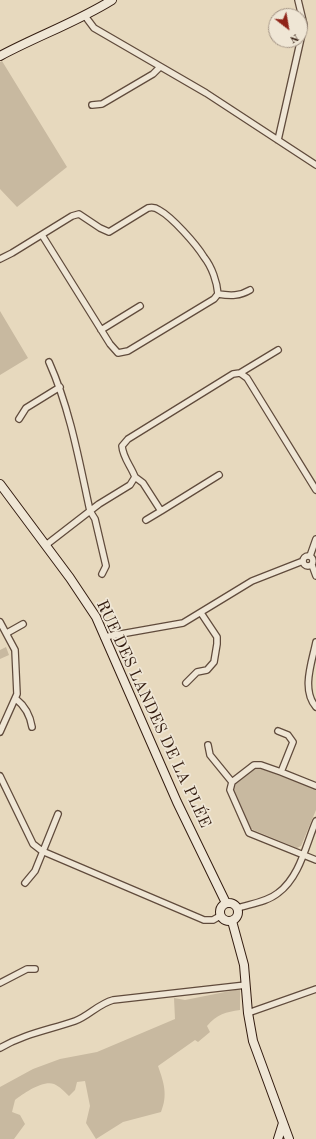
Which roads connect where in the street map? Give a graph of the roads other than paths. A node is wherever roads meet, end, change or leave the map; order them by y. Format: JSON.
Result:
{"nodes":[{"id":1,"x":112,"y":0,"type":"edge"},
{"id":2,"x":298,"y":0,"type":"edge"},
{"id":3,"x":85,"y":16,"type":"junction"},
{"id":4,"x":0,"y":56,"type":"edge"},
{"id":5,"x":160,"y":67,"type":"junction"},
{"id":6,"x":92,"y":105,"type":"dead end"},
{"id":7,"x":278,"y":140,"type":"junction"},
{"id":8,"x":316,"y":165,"type":"edge"},
{"id":9,"x":42,"y":235,"type":"junction"},
{"id":10,"x":0,"y":259,"type":"edge"},
{"id":11,"x":250,"y":290,"type":"dead end"},
{"id":12,"x":218,"y":294,"type":"junction"},
{"id":13,"x":140,"y":306,"type":"dead end"},
{"id":14,"x":101,"y":330,"type":"junction"},
{"id":15,"x":278,"y":350,"type":"dead end"},
{"id":16,"x":49,"y":362,"type":"dead end"},
{"id":17,"x":240,"y":373,"type":"junction"},
{"id":18,"x":60,"y":387,"type":"junction"},
{"id":19,"x":19,"y":419,"type":"dead end"},
{"id":20,"x":219,"y":475,"type":"dead end"},
{"id":21,"x":134,"y":477,"type":"junction"},
{"id":22,"x":0,"y":484,"type":"edge"},
{"id":23,"x":316,"y":490,"type":"edge"},
{"id":24,"x":90,"y":511,"type":"junction"},
{"id":25,"x":161,"y":511,"type":"junction"},
{"id":26,"x":146,"y":520,"type":"dead end"},
{"id":27,"x":316,"y":539,"type":"edge"},
{"id":28,"x":46,"y":545,"type":"junction"},
{"id":29,"x":313,"y":560,"type":"edge"},
{"id":30,"x":303,"y":561,"type":"junction"},
{"id":31,"x":102,"y":574,"type":"dead end"},
{"id":32,"x":316,"y":576,"type":"edge"},
{"id":33,"x":201,"y":613,"type":"junction"},
{"id":34,"x":0,"y":622,"type":"edge"},
{"id":35,"x":23,"y":624,"type":"dead end"},
{"id":36,"x":7,"y":633,"type":"junction"},
{"id":37,"x":104,"y":637,"type":"junction"},
{"id":38,"x":316,"y":642,"type":"edge"},
{"id":39,"x":186,"y":682,"type":"dead end"},
{"id":40,"x":16,"y":699,"type":"junction"},
{"id":41,"x":316,"y":707,"type":"edge"},
{"id":42,"x":32,"y":727,"type":"dead end"},
{"id":43,"x":278,"y":731,"type":"dead end"},
{"id":44,"x":0,"y":732,"type":"edge"},
{"id":45,"x":208,"y":745,"type":"dead end"},
{"id":46,"x":281,"y":772,"type":"junction"},
{"id":47,"x":0,"y":776,"type":"edge"},
{"id":48,"x":232,"y":782,"type":"junction"},
{"id":49,"x":2,"y":783,"type":"edge"},
{"id":50,"x":316,"y":786,"type":"edge"},
{"id":51,"x":58,"y":814,"type":"dead end"},
{"id":52,"x":316,"y":821,"type":"edge"},
{"id":53,"x":42,"y":851,"type":"junction"},
{"id":54,"x":303,"y":855,"type":"junction"},
{"id":55,"x":316,"y":860,"type":"edge"},
{"id":56,"x":25,"y":883,"type":"dead end"},
{"id":57,"x":226,"y":903,"type":"junction"},
{"id":58,"x":238,"y":908,"type":"junction"},
{"id":59,"x":220,"y":916,"type":"junction"},
{"id":60,"x":232,"y":921,"type":"junction"},
{"id":61,"x":35,"y":969,"type":"dead end"},
{"id":62,"x":0,"y":983,"type":"edge"},
{"id":63,"x":246,"y":985,"type":"junction"},
{"id":64,"x":316,"y":989,"type":"edge"},
{"id":65,"x":248,"y":1014,"type":"junction"},
{"id":66,"x":0,"y":1048,"type":"edge"},
{"id":67,"x":283,"y":1123,"type":"junction"},
{"id":68,"x":278,"y":1139,"type":"edge"},
{"id":69,"x":289,"y":1139,"type":"edge"}],
"edges":[{"from":1,"to":3,"type":"street"},
{"from":2,"to":7,"type":"street"},
{"from":3,"to":4,"type":"street"},
{"from":3,"to":5,"type":"street"},
{"from":5,"to":6,"type":"street"},
{"from":5,"to":7,"type":"street"},
{"from":7,"to":8,"type":"street"},
{"from":9,"to":10,"type":"street"},
{"from":9,"to":12,"type":"street"},
{"from":9,"to":14,"type":"street"},
{"from":11,"to":12,"type":"street"},
{"from":12,"to":14,"type":"street"},
{"from":13,"to":14,"type":"street"},
{"from":15,"to":17,"type":"street"},
{"from":16,"to":18,"type":"street"},
{"from":17,"to":21,"type":"street"},
{"from":17,"to":23,"type":"street"},
{"from":18,"to":19,"type":"street"},
{"from":18,"to":24,"type":"street"},
{"from":20,"to":25,"type":"street"},
{"from":21,"to":24,"type":"street"},
{"from":21,"to":25,"type":"street"},
{"from":22,"to":28,"type":"street","name":"RUE DES LANDES DE LA PLÉE"},
{"from":24,"to":28,"type":"street"},
{"from":24,"to":31,"type":"street"},
{"from":25,"to":26,"type":"street"},
{"from":27,"to":29,"type":"street"},
{"from":28,"to":37,"type":"street","name":"RUE DES LANDES DE LA PLÉE"},
{"from":29,"to":30,"type":"street"},
{"from":29,"to":30,"type":"street"},
{"from":29,"to":32,"type":"street"},
{"from":30,"to":33,"type":"street"},
{"from":33,"to":37,"type":"street"},
{"from":33,"to":39,"type":"street"},
{"from":34,"to":36,"type":"street"},
{"from":35,"to":36,"type":"street"},
{"from":36,"to":40,"type":"street"},
{"from":37,"to":57,"type":"street","name":"RUE DES LANDES DE LA PLÉE"},
{"from":38,"to":41,"type":"street"},
{"from":40,"to":42,"type":"street"},
{"from":40,"to":44,"type":"street"},
{"from":43,"to":46,"type":"street"},
{"from":45,"to":48,"type":"street"},
{"from":46,"to":48,"type":"street"},
{"from":46,"to":50,"type":"street"},
{"from":47,"to":49,"type":"street"},
{"from":48,"to":54,"type":"street"},
{"from":49,"to":53,"type":"street"},
{"from":51,"to":53,"type":"street"},
{"from":52,"to":54,"type":"street"},
{"from":53,"to":56,"type":"street"},
{"from":53,"to":59,"type":"street"},
{"from":54,"to":55,"type":"street"},
{"from":54,"to":58,"type":"street"},
{"from":57,"to":58,"type":"street"},
{"from":57,"to":59,"type":"street"},
{"from":58,"to":60,"type":"street"},
{"from":59,"to":60,"type":"street"},
{"from":60,"to":63,"type":"street"},
{"from":61,"to":62,"type":"street"},
{"from":63,"to":65,"type":"street"},
{"from":63,"to":66,"type":"street"},
{"from":64,"to":65,"type":"street"},
{"from":65,"to":67,"type":"street"},
{"from":67,"to":68,"type":"street"},
{"from":67,"to":69,"type":"street"}]}
